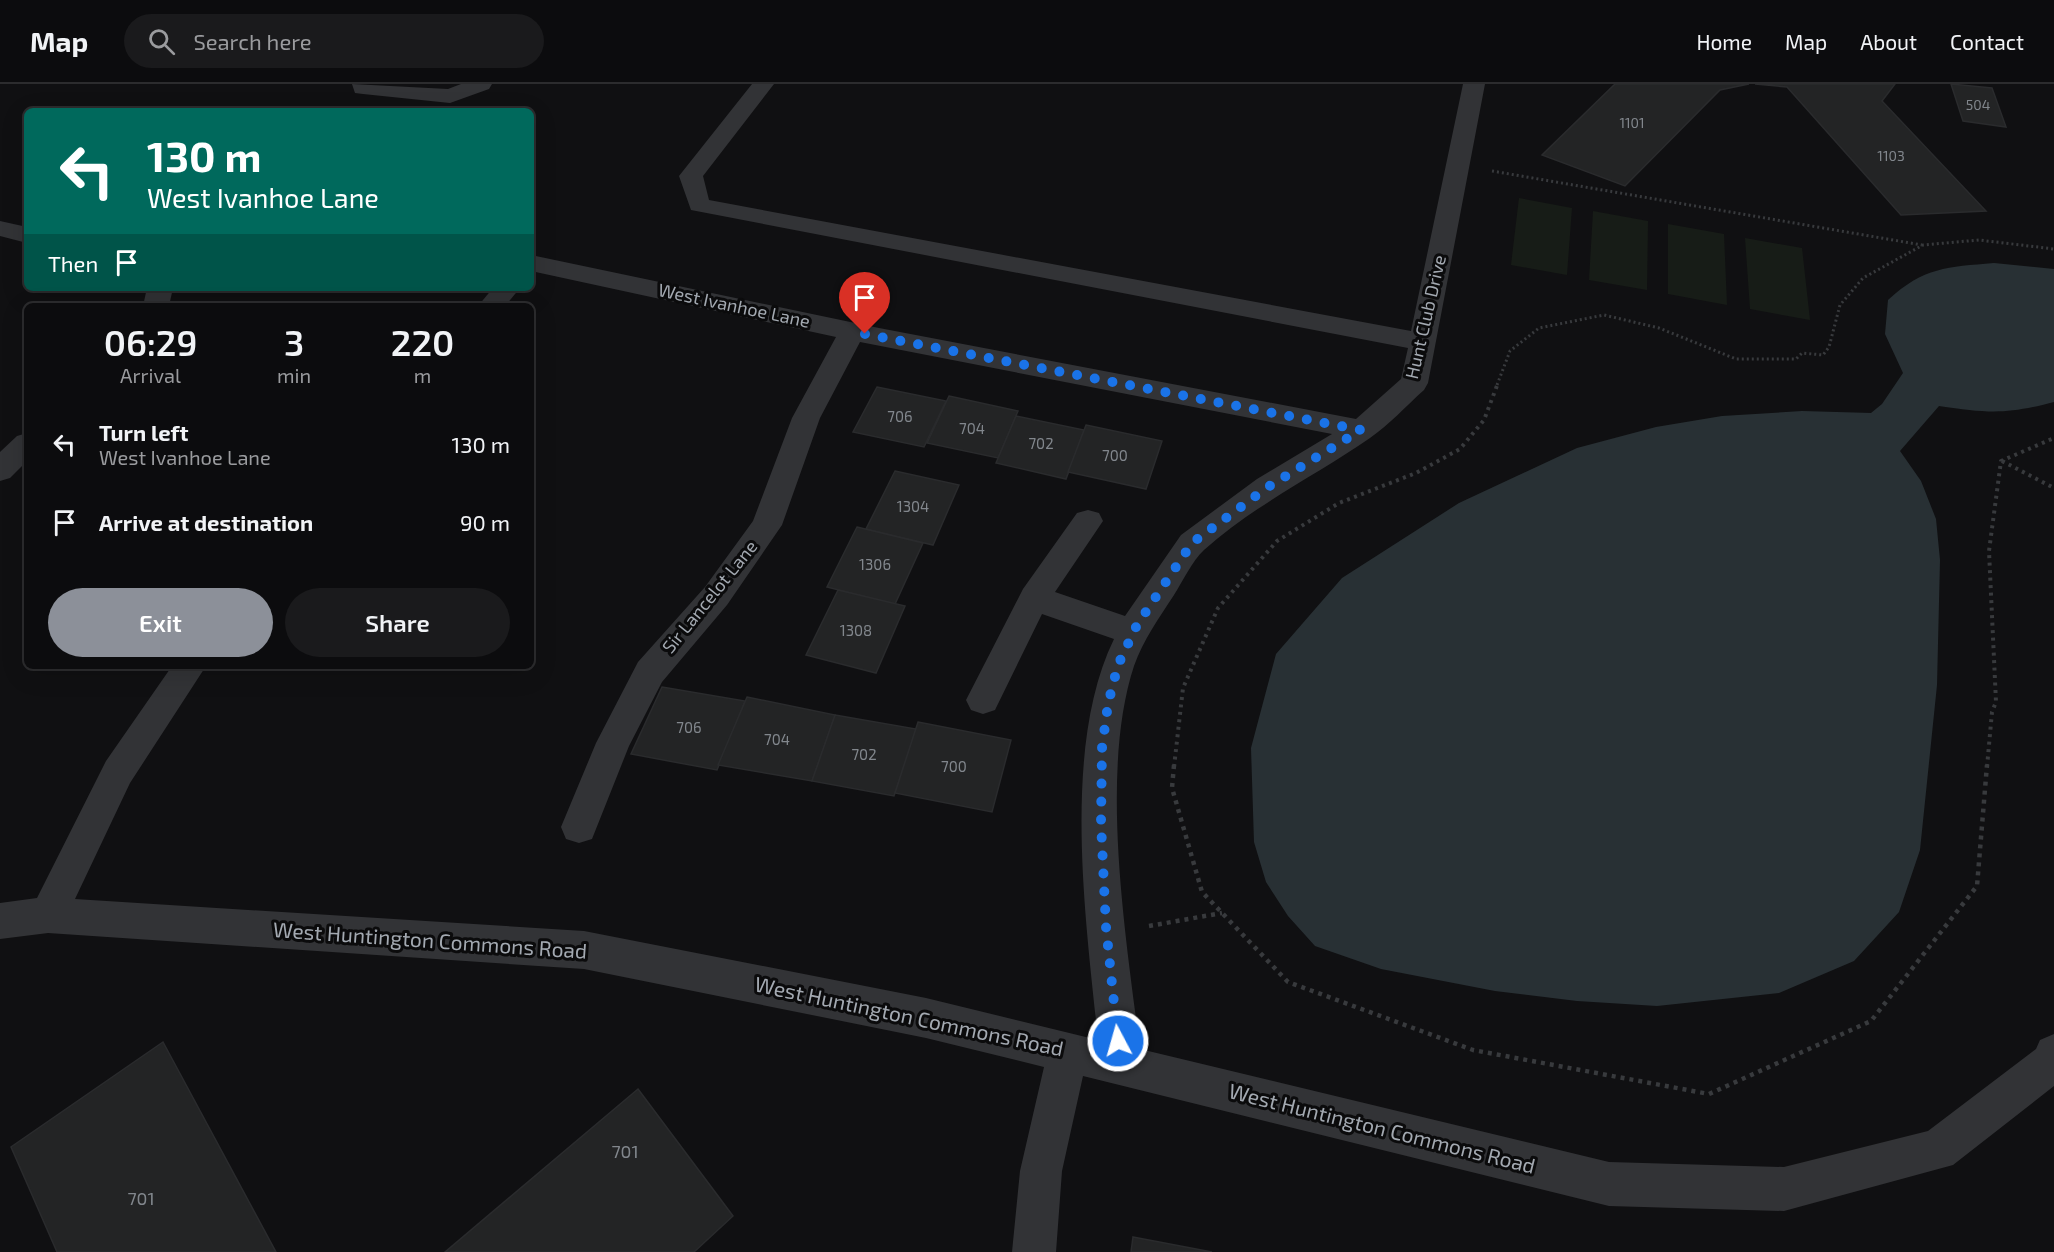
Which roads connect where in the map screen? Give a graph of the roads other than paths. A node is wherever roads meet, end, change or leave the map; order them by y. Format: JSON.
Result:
{"nodes":[{"id":1,"x":363,"y":84,"type":"edge"},
{"id":2,"x":481,"y":84,"type":"edge"},
{"id":3,"x":764,"y":84,"type":"edge"},
{"id":4,"x":1474,"y":84,"type":"edge"},
{"id":5,"x":0,"y":228,"type":"edge"},
{"id":6,"x":24,"y":233,"type":"edge"},
{"id":7,"x":534,"y":264,"type":"edge"},
{"id":8,"x":504,"y":291,"type":"edge"},
{"id":9,"x":494,"y":303,"type":"edge"},
{"id":10,"x":852,"y":332,"type":"junction"},
{"id":11,"x":1422,"y":342,"type":"junction"},
{"id":12,"x":1361,"y":430,"type":"junction"},
{"id":13,"x":24,"y":447,"type":"edge"},
{"id":14,"x":0,"y":470,"type":"edge"},
{"id":15,"x":1088,"y":521,"type":"dead end"},
{"id":16,"x":1034,"y":598,"type":"junction"},
{"id":17,"x":1133,"y":632,"type":"junction"},
{"id":18,"x":188,"y":669,"type":"edge"},
{"id":19,"x":983,"y":700,"type":"dead end"},
{"id":20,"x":579,"y":827,"type":"dead end"},
{"id":21,"x":48,"y":915,"type":"junction"},
{"id":22,"x":0,"y":921,"type":"edge"},
{"id":23,"x":1068,"y":1052,"type":"junction"},
{"id":24,"x":2053,"y":1061,"type":"edge"},
{"id":25,"x":1121,"y":1064,"type":"junction"},
{"id":26,"x":1034,"y":1252,"type":"edge"}],
"edges":[{"from":1,"to":2,"type":"street"},
{"from":3,"to":11,"type":"street"},
{"from":4,"to":11,"type":"street","name":"Hunt Club Drive"},
{"from":5,"to":6,"type":"street"},
{"from":7,"to":10,"type":"street","name":"West Ivanhoe Lane"},
{"from":8,"to":9,"type":"street"},
{"from":10,"to":12,"type":"street","name":"West Ivanhoe Lane"},
{"from":10,"to":20,"type":"street","name":"Sir Lancelot Lane"},
{"from":11,"to":12,"type":"street","name":"Hunt Club Drive"},
{"from":12,"to":17,"type":"street","name":"Hunt Club Drive"},
{"from":13,"to":14,"type":"street"},
{"from":15,"to":16,"type":"street"},
{"from":16,"to":17,"type":"street"},
{"from":16,"to":19,"type":"street"},
{"from":17,"to":25,"type":"street","name":"Hunt Club Drive"},
{"from":18,"to":21,"type":"street"},
{"from":21,"to":22,"type":"street","name":"West Huntington Commons Road"},
{"from":21,"to":23,"type":"street","name":"West Huntington Commons Road"},
{"from":23,"to":25,"type":"street","name":"West Huntington Commons Road"},
{"from":23,"to":26,"type":"street"},
{"from":24,"to":25,"type":"street","name":"West Huntington Commons Road"}]}
